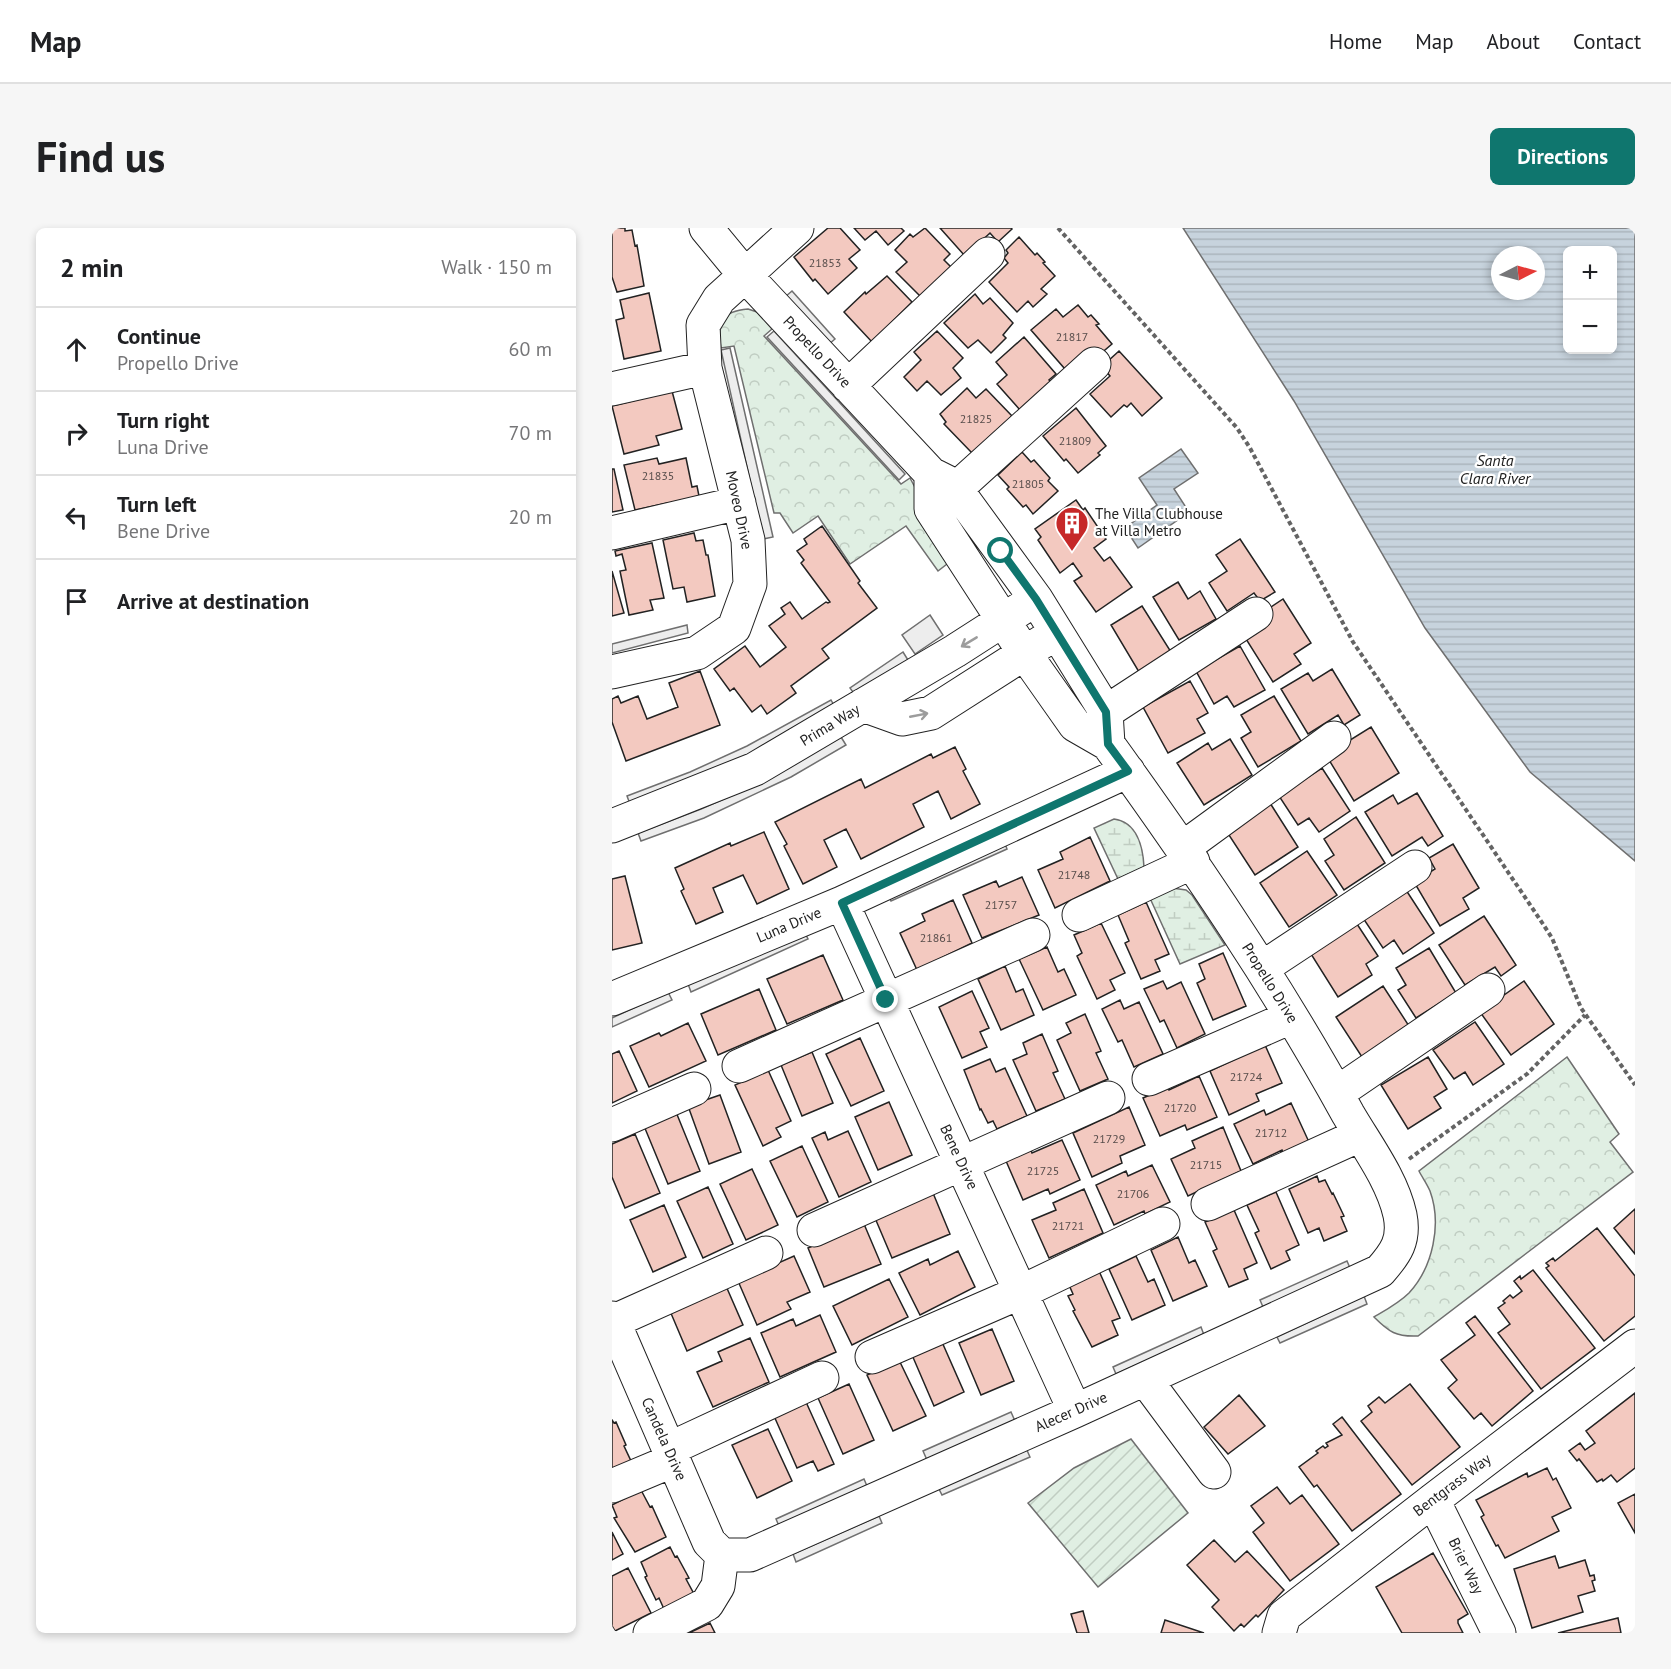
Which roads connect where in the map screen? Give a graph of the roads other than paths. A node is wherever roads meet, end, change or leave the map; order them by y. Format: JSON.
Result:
{"nodes":[{"id":1,"x":705,"y":228,"type":"edge"},
{"id":2,"x":796,"y":228,"type":"edge"},
{"id":3,"x":988,"y":254,"type":"dead end"},
{"id":4,"x":744,"y":274,"type":"junction"},
{"id":5,"x":1094,"y":364,"type":"dead end"},
{"id":6,"x":705,"y":368,"type":"junction"},
{"id":7,"x":848,"y":386,"type":"junction"},
{"id":8,"x":612,"y":389,"type":"edge"},
{"id":9,"x":943,"y":481,"type":"junction"},
{"id":10,"x":739,"y":503,"type":"junction"},
{"id":11,"x":612,"y":532,"type":"edge"},
{"id":12,"x":1036,"y":599,"type":"junction"},
{"id":13,"x":1256,"y":614,"type":"dead end"},
{"id":14,"x":1004,"y":621,"type":"junction"},
{"id":15,"x":1057,"y":632,"type":"junction"},
{"id":16,"x":1025,"y":654,"type":"junction"},
{"id":17,"x":612,"y":672,"type":"edge"},
{"id":18,"x":863,"y":705,"type":"junction"},
{"id":19,"x":1107,"y":728,"type":"junction"},
{"id":20,"x":1334,"y":738,"type":"dead end"},
{"id":21,"x":1128,"y":771,"type":"junction"},
{"id":22,"x":612,"y":826,"type":"edge"},
{"id":23,"x":1188,"y":855,"type":"junction"},
{"id":24,"x":1415,"y":867,"type":"dead end"},
{"id":25,"x":842,"y":903,"type":"junction"},
{"id":26,"x":1079,"y":915,"type":"dead end"},
{"id":27,"x":1033,"y":935,"type":"dead end"},
{"id":28,"x":1262,"y":968,"type":"junction"},
{"id":29,"x":1488,"y":990,"type":"dead end"},
{"id":30,"x":612,"y":999,"type":"edge"},
{"id":31,"x":886,"y":1000,"type":"junction"},
{"id":32,"x":1291,"y":1017,"type":"junction"},
{"id":33,"x":739,"y":1066,"type":"dead end"},
{"id":34,"x":1149,"y":1079,"type":"dead end"},
{"id":35,"x":694,"y":1089,"type":"dead end"},
{"id":36,"x":1337,"y":1093,"type":"junction"},
{"id":37,"x":1108,"y":1098,"type":"dead end"},
{"id":38,"x":612,"y":1125,"type":"edge"},
{"id":39,"x":1360,"y":1135,"type":"junction"},
{"id":40,"x":962,"y":1165,"type":"junction"},
{"id":41,"x":1208,"y":1204,"type":"dead end"},
{"id":42,"x":1163,"y":1224,"type":"dead end"},
{"id":43,"x":814,"y":1230,"type":"dead end"},
{"id":44,"x":1402,"y":1238,"type":"joint"},
{"id":45,"x":766,"y":1253,"type":"dead end"},
{"id":46,"x":1021,"y":1292,"type":"junction"},
{"id":47,"x":612,"y":1320,"type":"edge"},
{"id":48,"x":1635,"y":1346,"type":"edge"},
{"id":49,"x":872,"y":1357,"type":"dead end"},
{"id":50,"x":822,"y":1378,"type":"dead end"},
{"id":51,"x":1145,"y":1379,"type":"junction"},
{"id":52,"x":1075,"y":1410,"type":"junction"},
{"id":53,"x":671,"y":1454,"type":"junction"},
{"id":54,"x":1214,"y":1472,"type":"dead end"},
{"id":55,"x":612,"y":1486,"type":"edge"},
{"id":56,"x":1433,"y":1500,"type":"junction"},
{"id":57,"x":722,"y":1556,"type":"junction"},
{"id":58,"x":650,"y":1633,"type":"edge"},
{"id":59,"x":1279,"y":1633,"type":"edge"},
{"id":60,"x":1499,"y":1633,"type":"edge"}],
"edges":[{"from":1,"to":4,"type":"street","name":"Propello Drive"},
{"from":2,"to":4,"type":"street","name":"Moveo Drive"},
{"from":3,"to":7,"type":"street"},
{"from":4,"to":6,"type":"street","name":"Moveo Drive"},
{"from":4,"to":7,"type":"street","name":"Propello Drive"},
{"from":5,"to":9,"type":"street"},
{"from":6,"to":8,"type":"street"},
{"from":6,"to":10,"type":"street","name":"Moveo Drive"},
{"from":7,"to":9,"type":"street","name":"Propello Drive"},
{"from":9,"to":12,"type":"street","name":"Propello Drive"},
{"from":9,"to":14,"type":"street","name":"Propello Drive"},
{"from":10,"to":11,"type":"street"},
{"from":10,"to":17,"type":"street","name":"Moveo Drive"},
{"from":12,"to":14,"type":"street","name":"Prima Way"},
{"from":12,"to":15,"type":"street","name":"Propello Drive"},
{"from":13,"to":19,"type":"street"},
{"from":14,"to":16,"type":"street","name":"Propello Drive"},
{"from":14,"to":18,"type":"street","name":"Prima Way","one_way":true},
{"from":15,"to":16,"type":"street"},
{"from":15,"to":19,"type":"street","name":"Propello Drive"},
{"from":18,"to":16,"type":"street","one_way":true},
{"from":16,"to":19,"type":"street","name":"Propello Drive"},
{"from":18,"to":22,"type":"street","name":"Prima Way"},
{"from":19,"to":21,"type":"street","name":"Propello Drive"},
{"from":20,"to":23,"type":"street"},
{"from":21,"to":23,"type":"street","name":"Propello Drive"},
{"from":21,"to":25,"type":"street","name":"Luna Drive"},
{"from":23,"to":26,"type":"street"},
{"from":23,"to":28,"type":"street","name":"Propello Drive"},
{"from":24,"to":28,"type":"street"},
{"from":25,"to":30,"type":"street","name":"Luna Drive"},
{"from":25,"to":31,"type":"street","name":"Bene Drive"},
{"from":27,"to":31,"type":"street"},
{"from":28,"to":32,"type":"street","name":"Propello Drive"},
{"from":29,"to":36,"type":"street"},
{"from":31,"to":33,"type":"street"},
{"from":31,"to":40,"type":"street","name":"Bene Drive"},
{"from":32,"to":34,"type":"street"},
{"from":32,"to":36,"type":"street","name":"Propello Drive"},
{"from":35,"to":38,"type":"street"},
{"from":36,"to":39,"type":"street","name":"Propello Drive"},
{"from":37,"to":40,"type":"street"},
{"from":39,"to":41,"type":"street"},
{"from":39,"to":44,"type":"street","name":"Propello Drive"},
{"from":40,"to":43,"type":"street"},
{"from":40,"to":46,"type":"street","name":"Bene Drive"},
{"from":42,"to":46,"type":"street"},
{"from":44,"to":51,"type":"street","name":"Alecer Drive"},
{"from":45,"to":47,"type":"street"},
{"from":46,"to":49,"type":"street"},
{"from":46,"to":52,"type":"street","name":"Bene Drive"},
{"from":47,"to":53,"type":"street","name":"Candela Drive"},
{"from":48,"to":56,"type":"street","name":"Bentgrass Way"},
{"from":50,"to":53,"type":"street"},
{"from":51,"to":52,"type":"street","name":"Alecer Drive"},
{"from":51,"to":54,"type":"street"},
{"from":52,"to":57,"type":"street","name":"Alecer Drive"},
{"from":53,"to":55,"type":"street"},
{"from":53,"to":57,"type":"street","name":"Candela Drive"},
{"from":56,"to":59,"type":"street","name":"Bentgrass Way"},
{"from":56,"to":60,"type":"street","name":"Brier Way"},
{"from":57,"to":58,"type":"street"}]}
